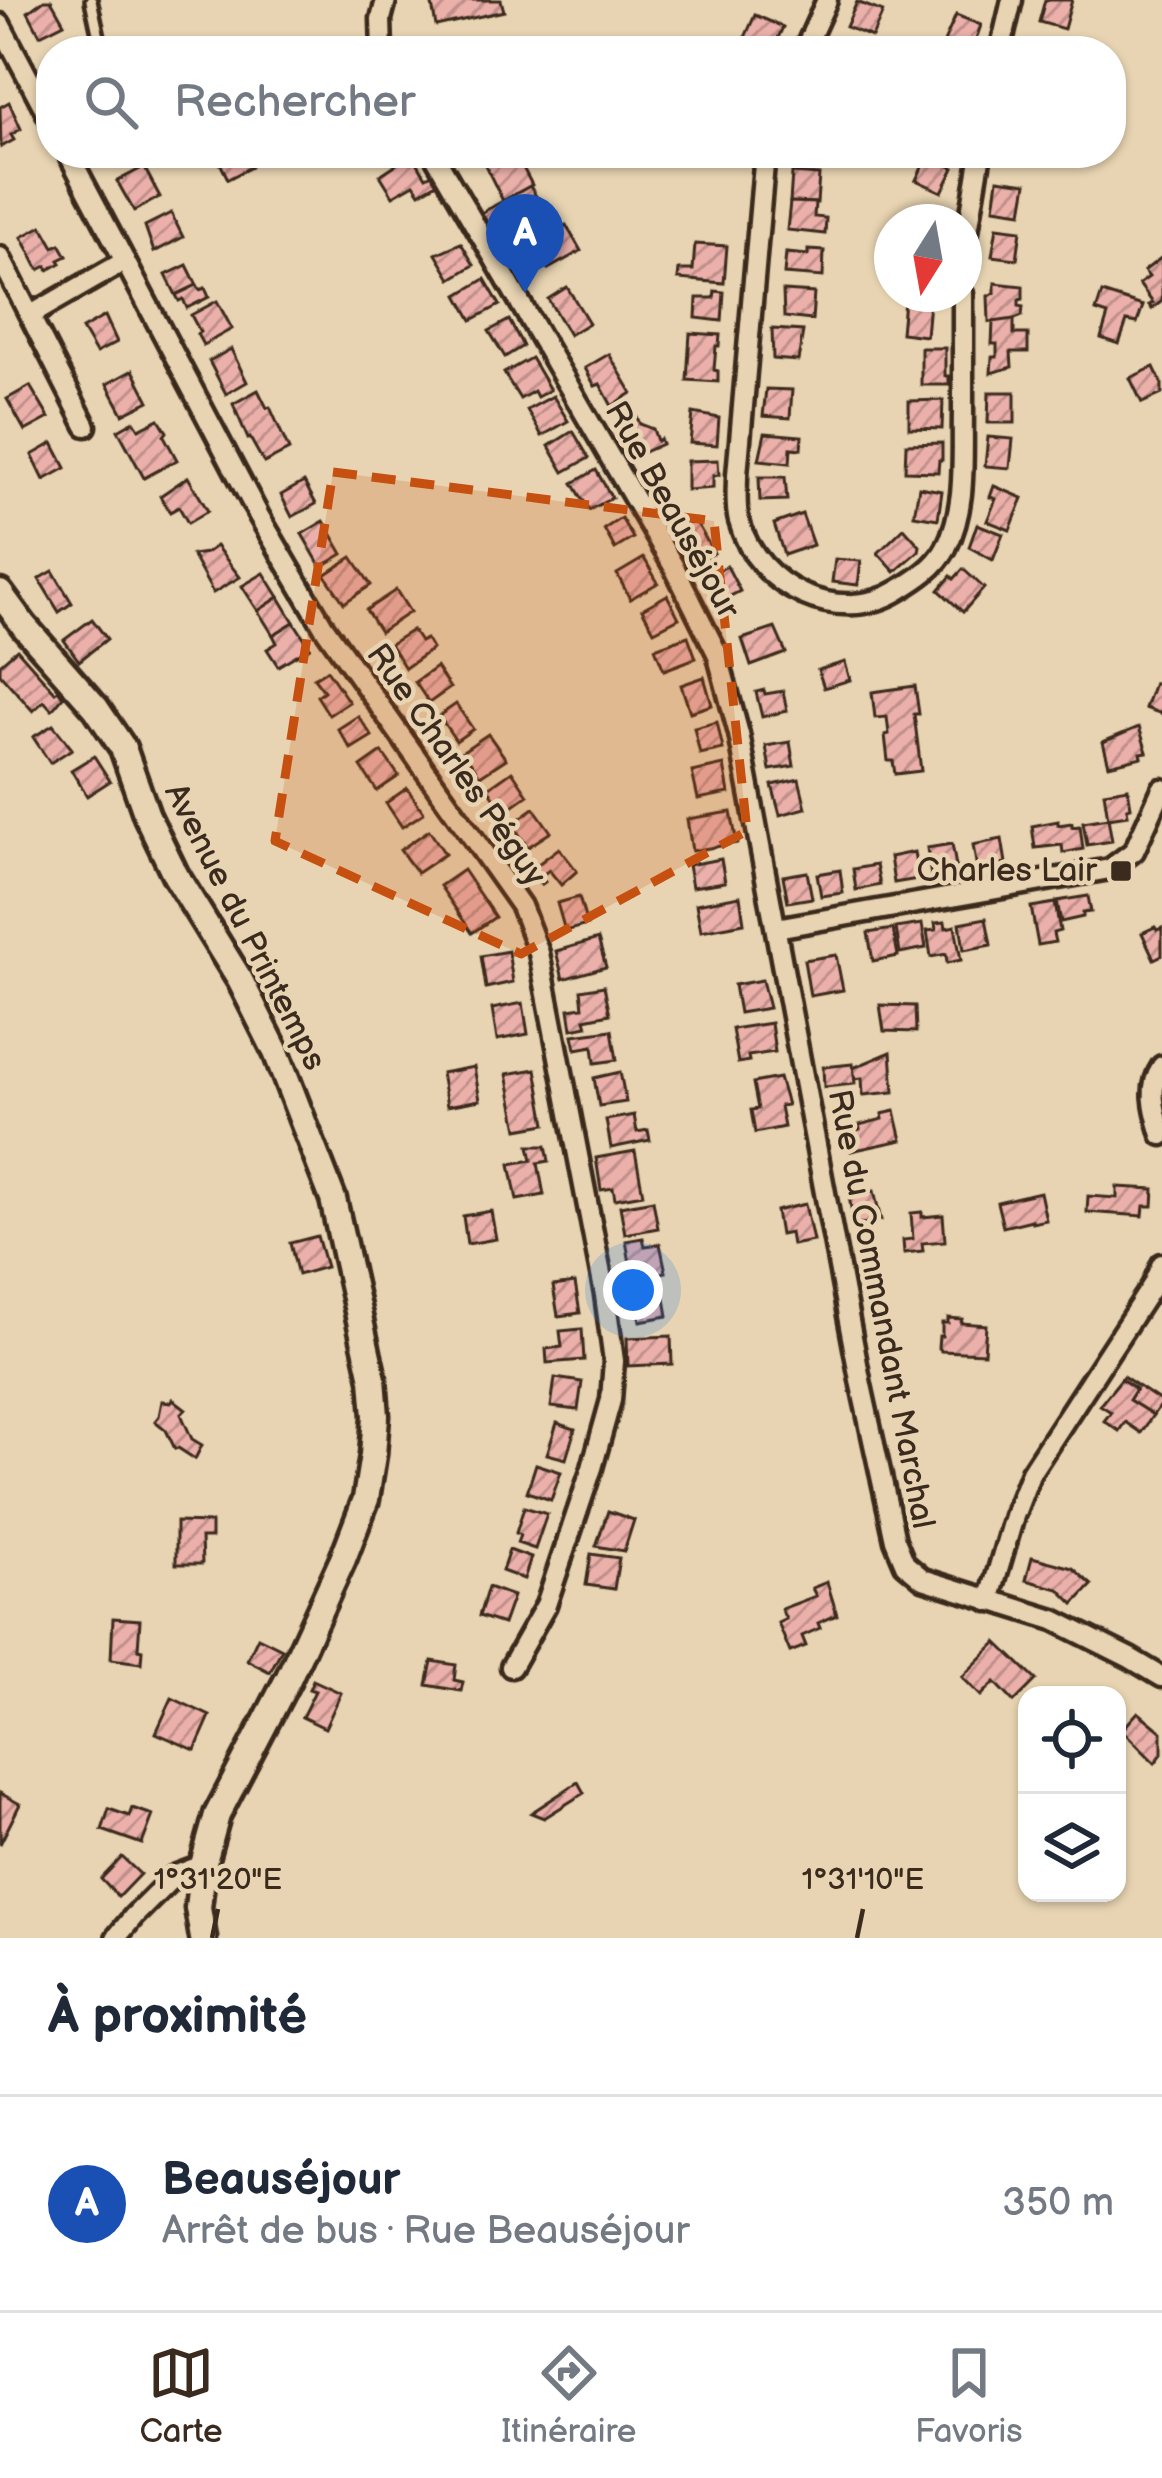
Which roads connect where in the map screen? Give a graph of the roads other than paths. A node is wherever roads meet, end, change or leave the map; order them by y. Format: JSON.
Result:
{"nodes":[{"id":1,"x":91,"y":0,"type":"edge"},
{"id":2,"x":386,"y":0,"type":"edge"},
{"id":3,"x":827,"y":0,"type":"edge"},
{"id":4,"x":1012,"y":0,"type":"edge"},
{"id":5,"x":0,"y":24,"type":"edge"},
{"id":6,"x":99,"y":36,"type":"edge"},
{"id":7,"x":382,"y":36,"type":"edge"},
{"id":8,"x":811,"y":36,"type":"edge"},
{"id":9,"x":1004,"y":36,"type":"edge"},
{"id":10,"x":36,"y":92,"type":"edge"},
{"id":11,"x":76,"y":168,"type":"edge"},
{"id":12,"x":442,"y":168,"type":"edge"},
{"id":13,"x":764,"y":168,"type":"edge"},
{"id":14,"x":978,"y":168,"type":"edge"},
{"id":15,"x":972,"y":204,"type":"edge"},
{"id":16,"x":0,"y":257,"type":"edge"},
{"id":17,"x":125,"y":261,"type":"junction"},
{"id":18,"x":963,"y":312,"type":"edge"},
{"id":19,"x":31,"y":315,"type":"junction"},
{"id":20,"x":86,"y":426,"type":"dead end"},
{"id":21,"x":0,"y":593,"type":"edge"},
{"id":22,"x":1162,"y":789,"type":"edge"},
{"id":23,"x":776,"y":928,"type":"junction"},
{"id":24,"x":1162,"y":1066,"type":"edge"},
{"id":25,"x":1162,"y":1135,"type":"edge"},
{"id":26,"x":1162,"y":1264,"type":"edge"},
{"id":27,"x":989,"y":1601,"type":"junction"},
{"id":28,"x":511,"y":1667,"type":"dead end"},
{"id":29,"x":1162,"y":1677,"type":"edge"},
{"id":30,"x":203,"y":1865,"type":"junction"},
{"id":31,"x":116,"y":1938,"type":"edge"},
{"id":32,"x":203,"y":1938,"type":"edge"}],
"edges":[{"from":1,"to":6,"type":"lane"},
{"from":2,"to":7,"type":"street"},
{"from":3,"to":8,"type":"street"},
{"from":4,"to":9,"type":"street"},
{"from":5,"to":10,"type":"street"},
{"from":11,"to":17,"type":"street","name":"Rue Charles Péguy"},
{"from":12,"to":23,"type":"street","name":"Rue Beauséjour"},
{"from":13,"to":18,"type":"street"},
{"from":14,"to":15,"type":"street"},
{"from":16,"to":19,"type":"street"},
{"from":17,"to":19,"type":"street"},
{"from":17,"to":28,"type":"street","name":"Rue Charles Péguy"},
{"from":19,"to":20,"type":"street"},
{"from":21,"to":30,"type":"street","name":"Avenue du Printemps"},
{"from":22,"to":23,"type":"street"},
{"from":23,"to":27,"type":"street","name":"Rue du Commandant Marchal"},
{"from":24,"to":25,"type":"street"},
{"from":26,"to":27,"type":"street"},
{"from":27,"to":29,"type":"street","name":"Rue du Commandant Marchal"},
{"from":30,"to":31,"type":"street"},
{"from":30,"to":32,"type":"street","name":"Avenue du Printemps"}]}
